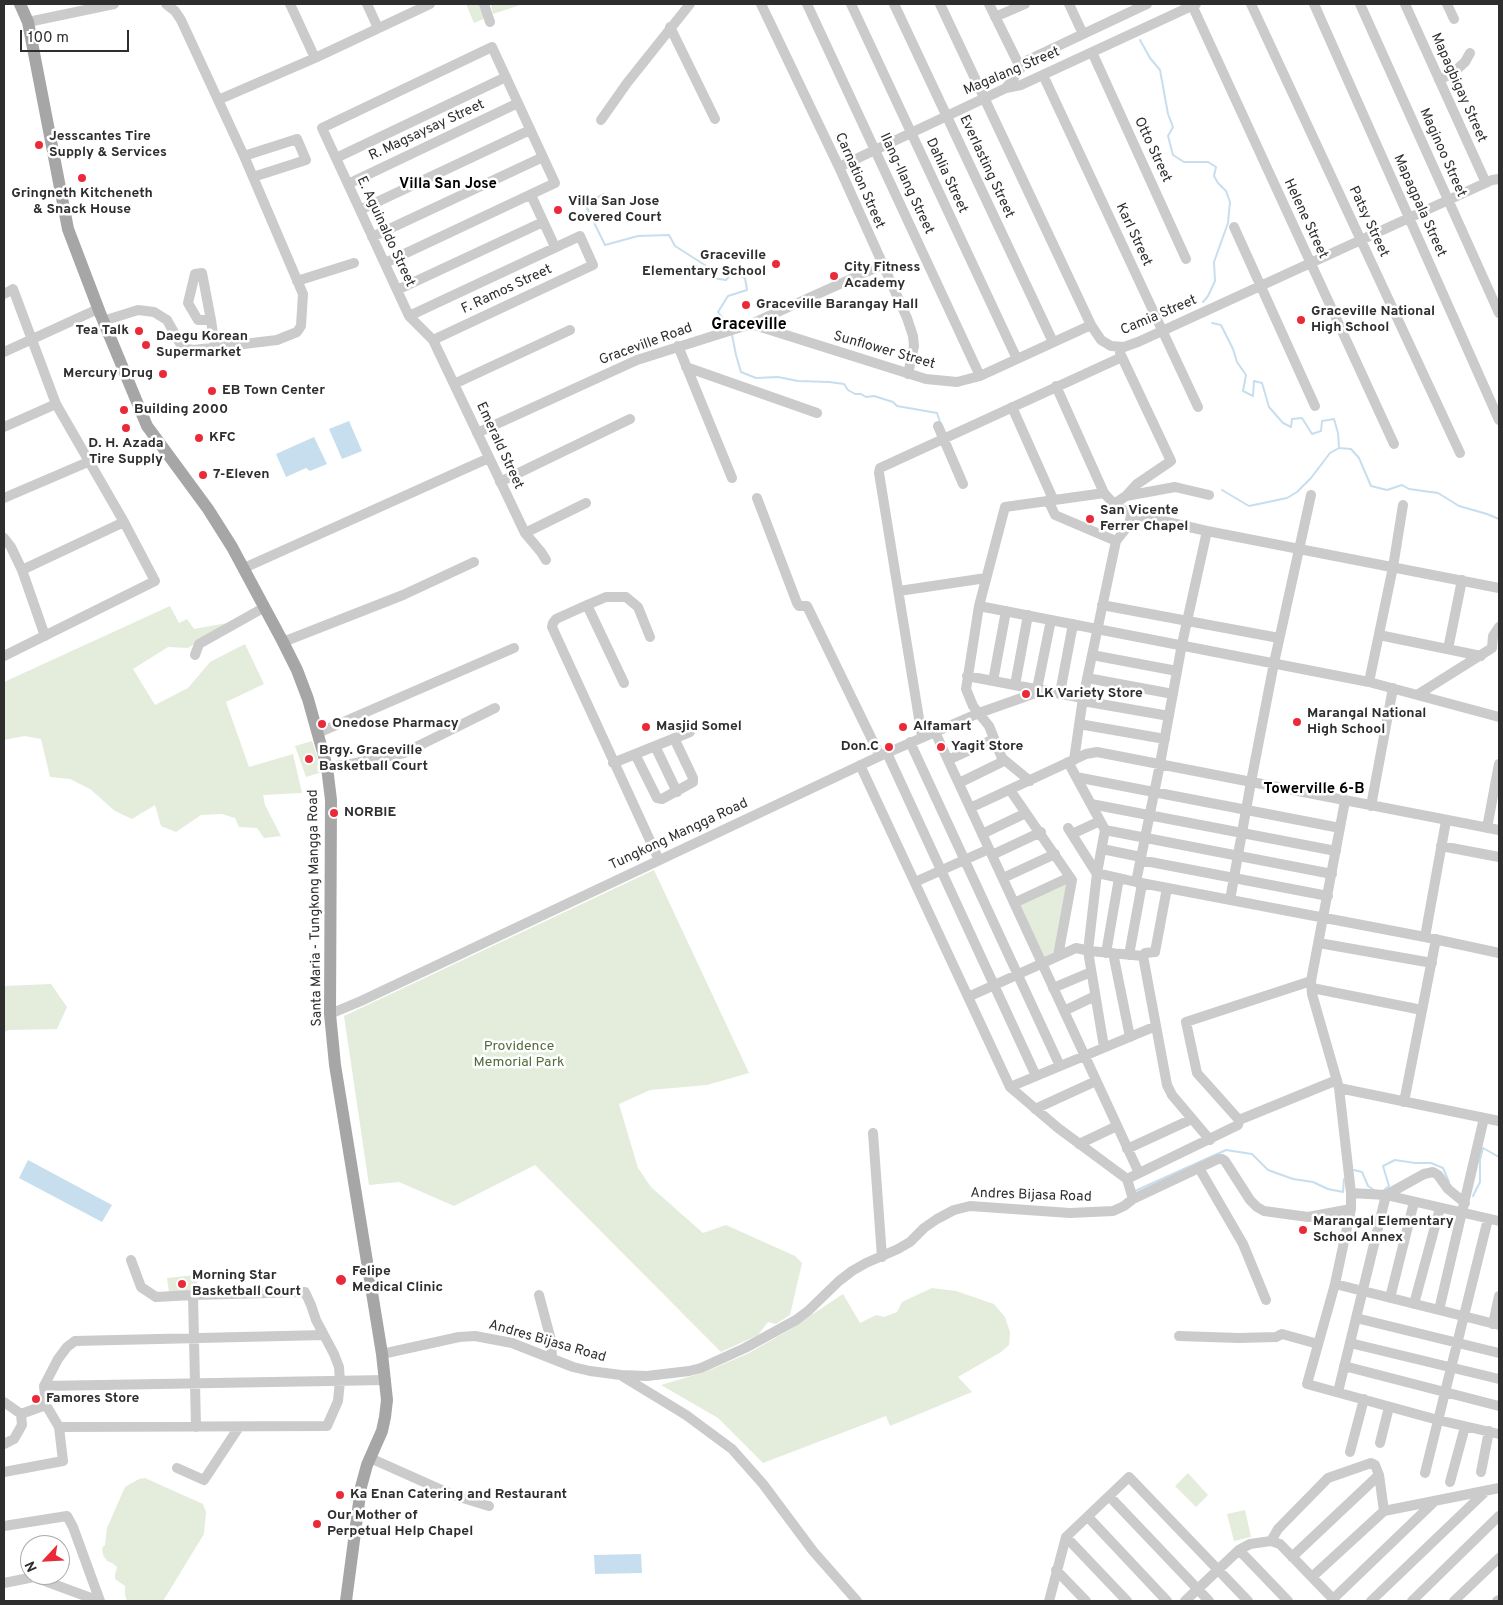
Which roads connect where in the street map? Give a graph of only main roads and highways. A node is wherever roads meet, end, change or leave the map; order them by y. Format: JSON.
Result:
{"nodes":[{"id":1,"x":20,"y":4,"type":"edge"},
{"id":2,"x":346,"y":1601,"type":"edge"}],
"edges":[{"from":1,"to":2,"type":"main road","name":"Santa Maria - Tungkong Mangga Road"}]}
